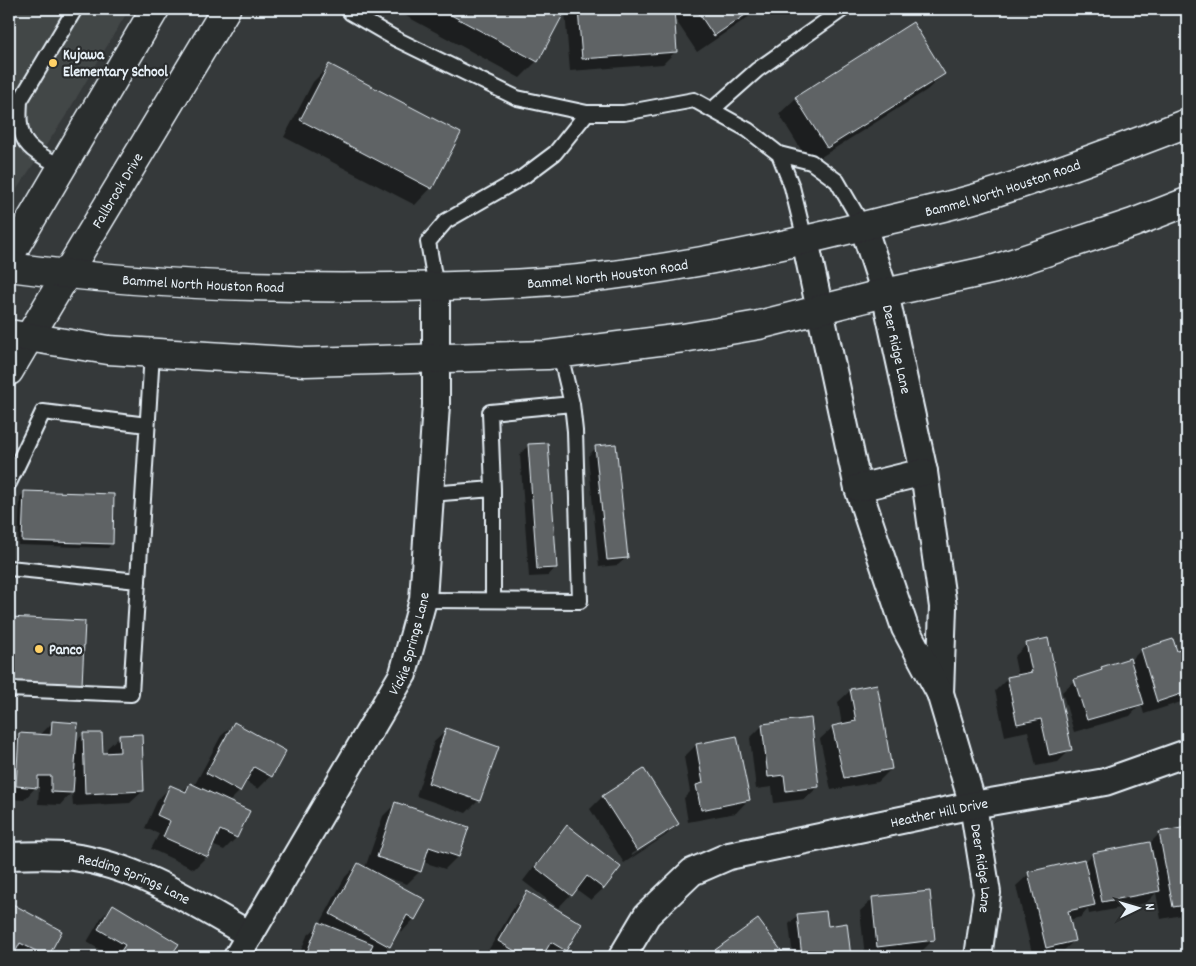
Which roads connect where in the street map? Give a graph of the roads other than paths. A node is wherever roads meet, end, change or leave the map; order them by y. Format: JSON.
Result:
{"nodes":[{"id":1,"x":75,"y":9,"type":"edge"},
{"id":2,"x":155,"y":9,"type":"edge"},
{"id":3,"x":226,"y":9,"type":"edge"},
{"id":4,"x":348,"y":9,"type":"edge"},
{"id":5,"x":843,"y":9,"type":"edge"},
{"id":6,"x":713,"y":109,"type":"junction"},
{"id":7,"x":587,"y":113,"type":"junction"},
{"id":8,"x":1187,"y":123,"type":"edge"},
{"id":9,"x":779,"y":154,"type":"junction"},
{"id":10,"x":62,"y":167,"type":"junction"},
{"id":11,"x":1187,"y":202,"type":"edge"},
{"id":12,"x":863,"y":226,"type":"junction"},
{"id":13,"x":805,"y":240,"type":"junction"},
{"id":14,"x":9,"y":257,"type":"edge"},
{"id":15,"x":9,"y":267,"type":"edge"},
{"id":16,"x":66,"y":275,"type":"junction"},
{"id":17,"x":436,"y":287,"type":"junction"},
{"id":18,"x":885,"y":294,"type":"junction"},
{"id":19,"x":819,"y":310,"type":"junction"},
{"id":20,"x":19,"y":335,"type":"edge"},
{"id":21,"x":152,"y":353,"type":"junction"},
{"id":22,"x":560,"y":354,"type":"junction"},
{"id":23,"x":436,"y":358,"type":"junction"},
{"id":24,"x":9,"y":371,"type":"edge"},
{"id":25,"x":572,"y":404,"type":"junction"},
{"id":26,"x":147,"y":424,"type":"junction"},
{"id":27,"x":924,"y":472,"type":"junction"},
{"id":28,"x":9,"y":483,"type":"edge"},
{"id":29,"x":858,"y":488,"type":"junction"},
{"id":30,"x":493,"y":489,"type":"junction"},
{"id":31,"x":430,"y":494,"type":"junction"},
{"id":32,"x":9,"y":568,"type":"edge"},
{"id":33,"x":138,"y":581,"type":"junction"},
{"id":34,"x":423,"y":600,"type":"junction"},
{"id":35,"x":493,"y":600,"type":"junction"},
{"id":36,"x":9,"y":689,"type":"edge"},
{"id":37,"x":940,"y":694,"type":"junction"},
{"id":38,"x":1187,"y":753,"type":"edge"},
{"id":39,"x":973,"y":805,"type":"junction"},
{"id":40,"x":9,"y":856,"type":"edge"},
{"id":41,"x":250,"y":934,"type":"junction"},
{"id":42,"x":237,"y":957,"type":"edge"},
{"id":43,"x":622,"y":957,"type":"edge"},
{"id":44,"x":978,"y":957,"type":"edge"}],
"edges":[{"from":1,"to":10,"type":"lane"},
{"from":2,"to":10,"type":"main road"},
{"from":3,"to":16,"type":"main road","name":"Fallbrook Drive"},
{"from":4,"to":7,"type":"lane"},
{"from":5,"to":6,"type":"lane"},
{"from":6,"to":7,"type":"lane"},
{"from":6,"to":9,"type":"lane"},
{"from":7,"to":17,"type":"lane"},
{"from":8,"to":12,"type":"main road","name":"Bammel North Houston Road"},
{"from":9,"to":12,"type":"lane"},
{"from":9,"to":13,"type":"lane"},
{"from":10,"to":14,"type":"main road"},
{"from":11,"to":18,"type":"main road"},
{"from":12,"to":13,"type":"main road","name":"Bammel North Houston Road"},
{"from":12,"to":18,"type":"street","name":"Deer Ridge Lane"},
{"from":13,"to":17,"type":"main road","name":"Bammel North Houston Road"},
{"from":13,"to":19,"type":"street","name":"Deer Ridge Lane"},
{"from":15,"to":16,"type":"main road","name":"Bammel North Houston Road"},
{"from":16,"to":17,"type":"main road","name":"Bammel North Houston Road"},
{"from":16,"to":20,"type":"main road","name":"Fallbrook Drive"},
{"from":17,"to":23,"type":"street","name":"Vickie Springs Lane"},
{"from":18,"to":19,"type":"main road"},
{"from":18,"to":27,"type":"street","name":"Deer Ridge Lane"},
{"from":19,"to":22,"type":"main road"},
{"from":19,"to":29,"type":"street","name":"Deer Ridge Lane"},
{"from":20,"to":21,"type":"main road"},
{"from":20,"to":24,"type":"main road","name":"Fallbrook Drive"},
{"from":21,"to":23,"type":"main road"},
{"from":21,"to":26,"type":"lane"},
{"from":22,"to":23,"type":"main road"},
{"from":22,"to":25,"type":"lane"},
{"from":23,"to":31,"type":"street","name":"Vickie Springs Lane"},
{"from":25,"to":30,"type":"lane"},
{"from":25,"to":35,"type":"lane"},
{"from":26,"to":28,"type":"lane"},
{"from":26,"to":33,"type":"lane"},
{"from":27,"to":29,"type":"street"},
{"from":27,"to":37,"type":"street","name":"Deer Ridge Lane"},
{"from":29,"to":37,"type":"street","name":"Deer Ridge Lane"},
{"from":30,"to":31,"type":"lane"},
{"from":30,"to":35,"type":"lane"},
{"from":31,"to":34,"type":"street","name":"Vickie Springs Lane"},
{"from":32,"to":33,"type":"lane"},
{"from":33,"to":36,"type":"lane"},
{"from":34,"to":35,"type":"lane"},
{"from":34,"to":41,"type":"street","name":"Vickie Springs Lane"},
{"from":37,"to":39,"type":"street","name":"Deer Ridge Lane"},
{"from":38,"to":39,"type":"street","name":"Heather Hill Drive"},
{"from":39,"to":43,"type":"street","name":"Heather Hill Drive"},
{"from":39,"to":44,"type":"street","name":"Deer Ridge Lane"},
{"from":40,"to":41,"type":"street","name":"Redding Springs Lane"},
{"from":41,"to":42,"type":"street","name":"Vickie Springs Lane"}]}
